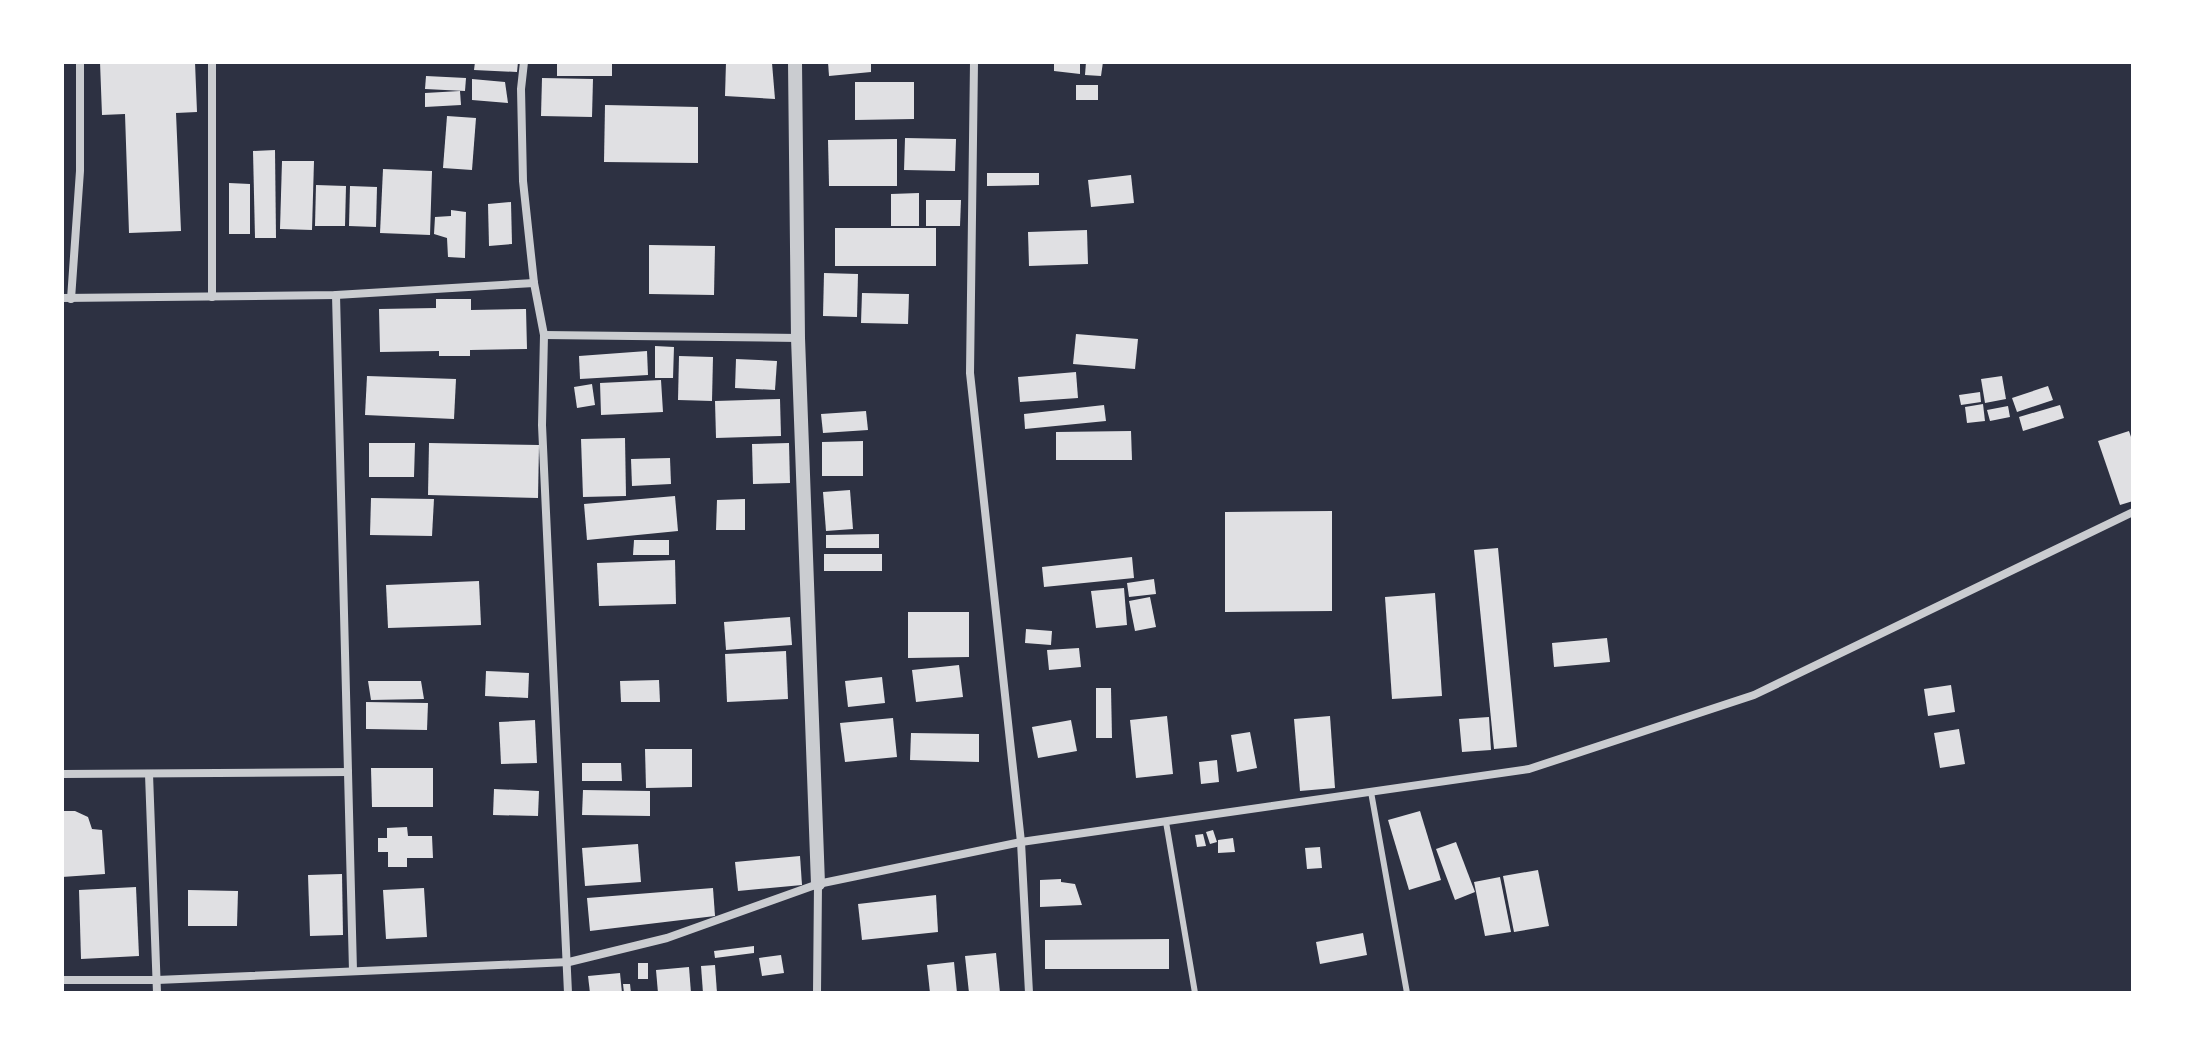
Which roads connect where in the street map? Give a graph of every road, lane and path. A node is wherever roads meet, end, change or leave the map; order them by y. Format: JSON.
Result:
{"nodes":[{"id":1,"x":80,"y":62,"type":"edge"},
{"id":2,"x":212,"y":62,"type":"edge"},
{"id":3,"x":524,"y":62,"type":"edge"},
{"id":4,"x":795,"y":62,"type":"edge"},
{"id":5,"x":974,"y":62,"type":"edge"},
{"id":6,"x":534,"y":283,"type":"junction"},
{"id":7,"x":336,"y":295,"type":"junction"},
{"id":8,"x":212,"y":297,"type":"junction"},
{"id":9,"x":66,"y":299,"type":"edge"},
{"id":10,"x":544,"y":335,"type":"junction"},
{"id":11,"x":798,"y":338,"type":"junction"},
{"id":12,"x":2133,"y":512,"type":"edge"},
{"id":13,"x":348,"y":772,"type":"junction"},
{"id":14,"x":62,"y":774,"type":"edge"},
{"id":15,"x":149,"y":774,"type":"junction"},
{"id":16,"x":1371,"y":792,"type":"junction"},
{"id":17,"x":1166,"y":822,"type":"junction"},
{"id":18,"x":1021,"y":842,"type":"junction"},
{"id":19,"x":818,"y":884,"type":"junction"},
{"id":20,"x":569,"y":962,"type":"junction"},
{"id":21,"x":353,"y":971,"type":"junction"},
{"id":22,"x":62,"y":980,"type":"edge"},
{"id":23,"x":157,"y":980,"type":"junction"},
{"id":24,"x":157,"y":993,"type":"edge"},
{"id":25,"x":568,"y":993,"type":"edge"},
{"id":26,"x":817,"y":993,"type":"edge"},
{"id":27,"x":1029,"y":993,"type":"edge"},
{"id":28,"x":1195,"y":993,"type":"edge"},
{"id":29,"x":1407,"y":993,"type":"edge"}],
"edges":[{"from":1,"to":9,"type":"street"},
{"from":2,"to":8,"type":"street"},
{"from":3,"to":6,"type":"street"},
{"from":4,"to":11,"type":"street"},
{"from":5,"to":18,"type":"street"},
{"from":6,"to":7,"type":"street"},
{"from":6,"to":10,"type":"street"},
{"from":7,"to":8,"type":"street"},
{"from":7,"to":13,"type":"street"},
{"from":8,"to":9,"type":"street"},
{"from":10,"to":11,"type":"street"},
{"from":10,"to":20,"type":"street"},
{"from":11,"to":19,"type":"street"},
{"from":12,"to":16,"type":"street"},
{"from":13,"to":15,"type":"street"},
{"from":13,"to":21,"type":"street"},
{"from":14,"to":15,"type":"street"},
{"from":15,"to":23,"type":"street"},
{"from":16,"to":17,"type":"street"},
{"from":16,"to":29,"type":"lane"},
{"from":17,"to":18,"type":"street"},
{"from":17,"to":28,"type":"lane"},
{"from":18,"to":19,"type":"street"},
{"from":18,"to":27,"type":"street"},
{"from":19,"to":20,"type":"street"},
{"from":19,"to":26,"type":"street"},
{"from":20,"to":21,"type":"street"},
{"from":20,"to":25,"type":"street"},
{"from":21,"to":23,"type":"street"},
{"from":22,"to":23,"type":"street"},
{"from":23,"to":24,"type":"street"}]}
